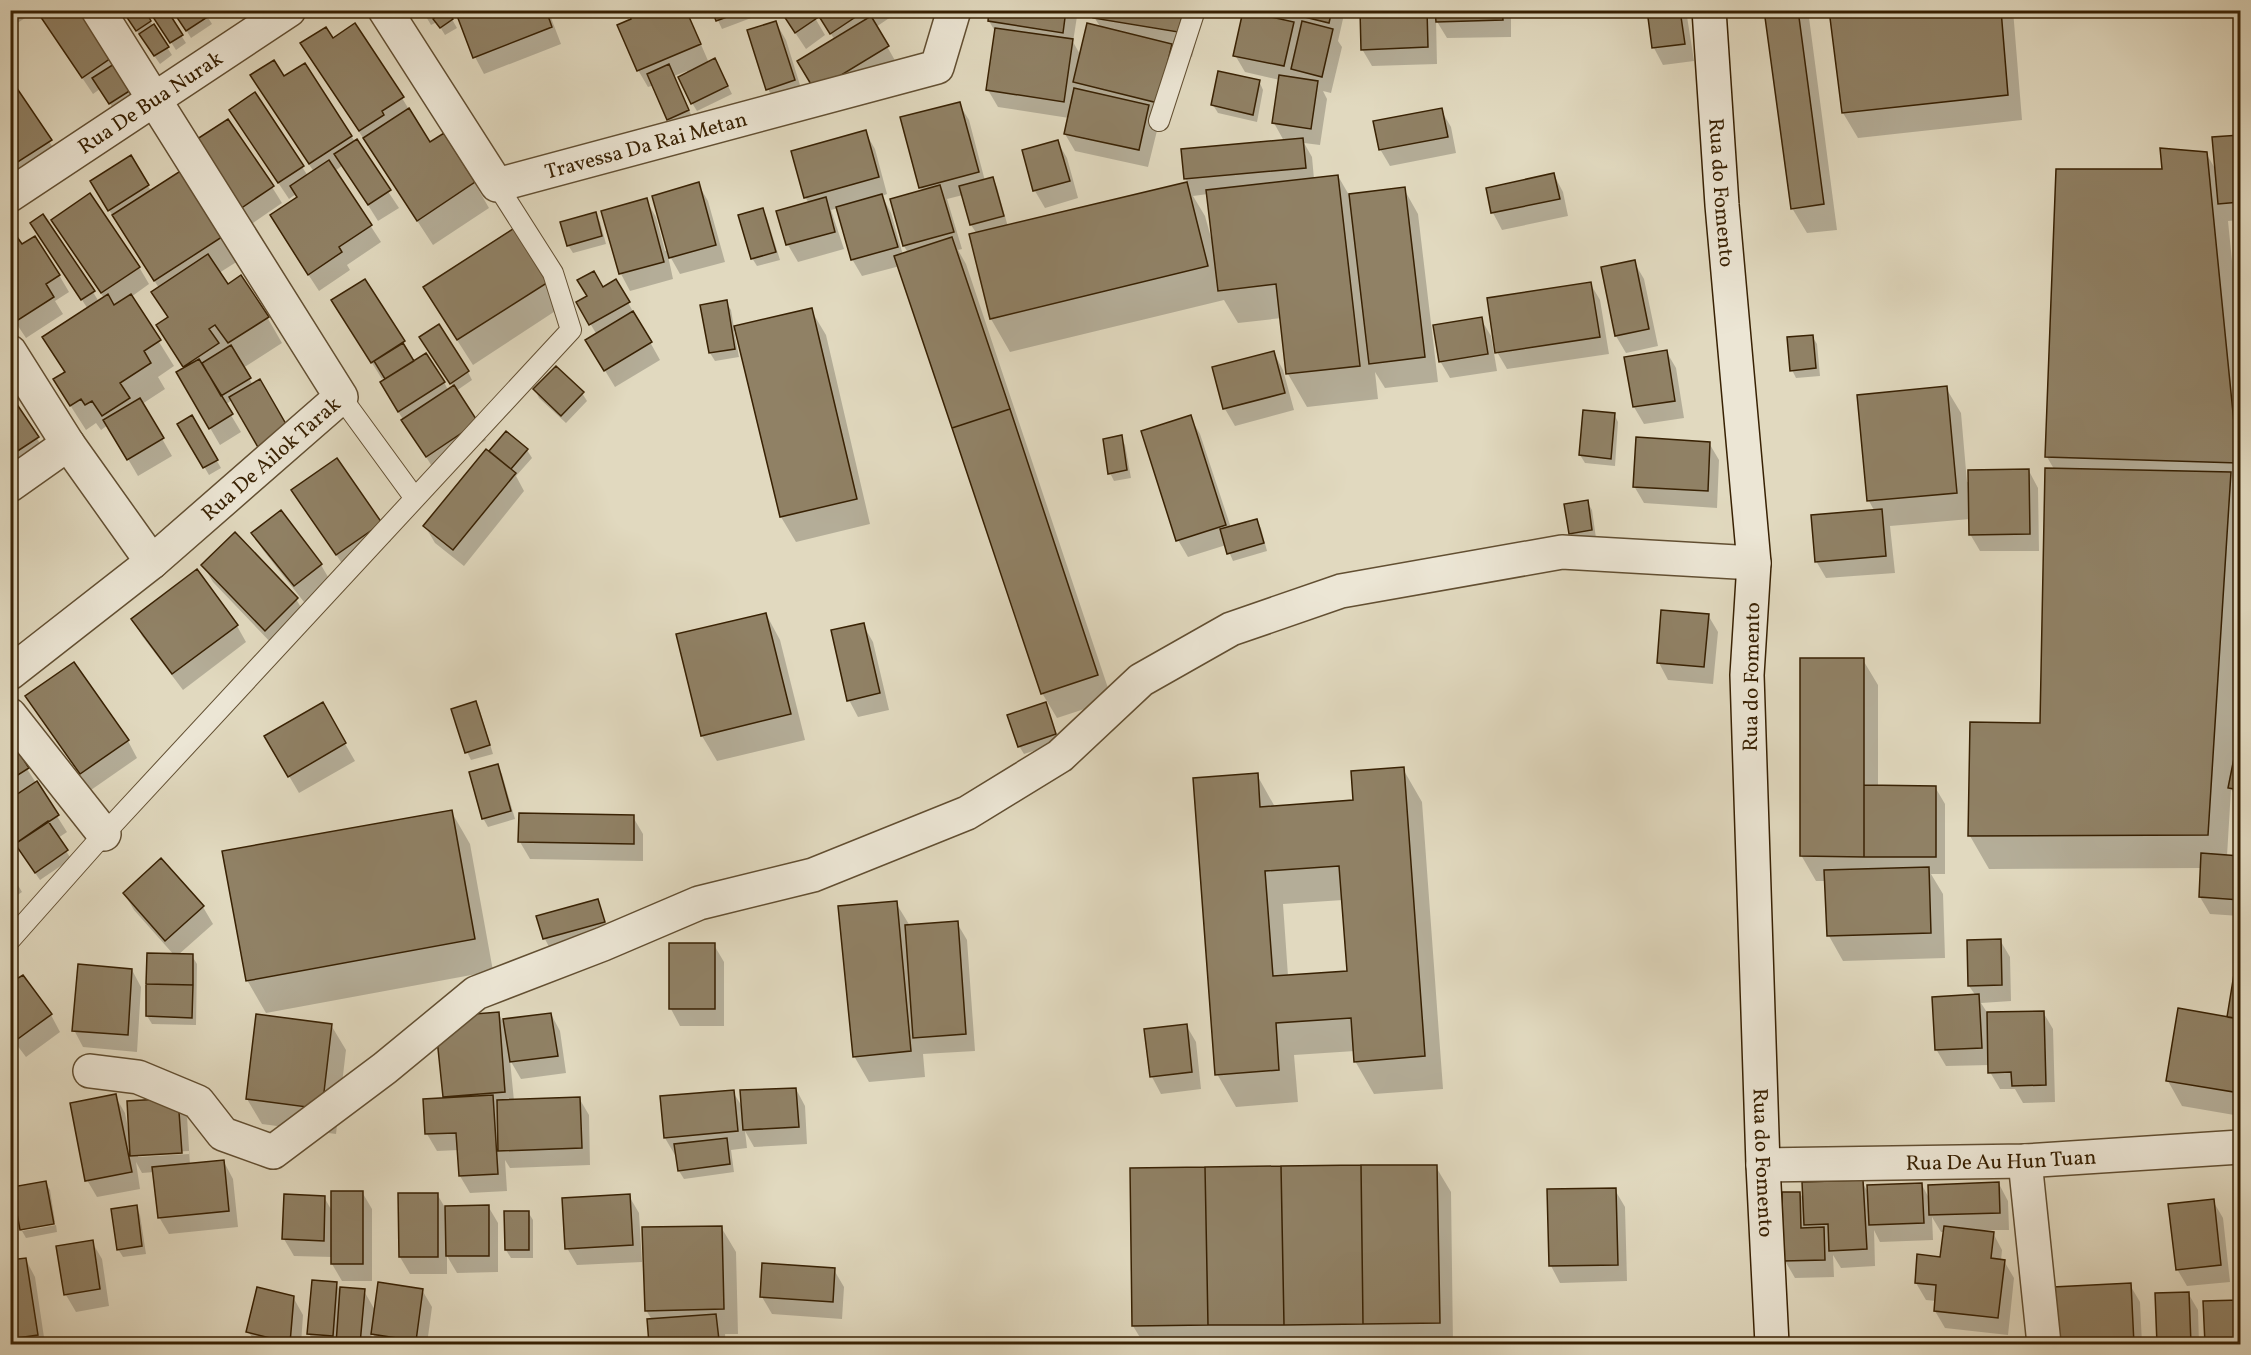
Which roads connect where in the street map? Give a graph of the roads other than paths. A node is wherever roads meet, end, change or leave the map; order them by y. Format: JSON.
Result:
{"nodes":[{"id":1,"x":98,"y":10,"type":"edge"},
{"id":2,"x":289,"y":10,"type":"edge"},
{"id":3,"x":385,"y":10,"type":"edge"},
{"id":4,"x":954,"y":10,"type":"edge"},
{"id":5,"x":1195,"y":10,"type":"edge"},
{"id":6,"x":1709,"y":10,"type":"edge"},
{"id":7,"x":154,"y":99,"type":"junction"},
{"id":8,"x":1159,"y":121,"type":"dead end"},
{"id":9,"x":496,"y":185,"type":"junction"},
{"id":10,"x":10,"y":195,"type":"edge"},
{"id":11,"x":10,"y":352,"type":"edge"},
{"id":12,"x":341,"y":397,"type":"junction"},
{"id":13,"x":68,"y":444,"type":"junction"},
{"id":14,"x":10,"y":485,"type":"edge"},
{"id":15,"x":414,"y":497,"type":"junction"},
{"id":16,"x":152,"y":562,"type":"junction"},
{"id":17,"x":1754,"y":563,"type":"junction"},
{"id":18,"x":10,"y":673,"type":"edge"},
{"id":19,"x":10,"y":715,"type":"edge"},
{"id":20,"x":104,"y":834,"type":"junction"},
{"id":21,"x":10,"y":940,"type":"edge"},
{"id":22,"x":90,"y":1071,"type":"dead end"},
{"id":23,"x":2241,"y":1147,"type":"edge"},
{"id":24,"x":2025,"y":1161,"type":"junction"},
{"id":25,"x":1763,"y":1165,"type":"junction"},
{"id":26,"x":1772,"y":1344,"type":"edge"},
{"id":27,"x":2044,"y":1344,"type":"edge"}],
"edges":[{"from":1,"to":7,"type":"street","name":"Rua De Ailok Tarak"},
{"from":2,"to":7,"type":"street","name":"Rua De Bua Nurak"},
{"from":3,"to":9,"type":"street"},
{"from":4,"to":9,"type":"street","name":"Travessa Da Rai Metan"},
{"from":5,"to":8,"type":"lane"},
{"from":6,"to":17,"type":"street","name":"Rua do Fomento"},
{"from":7,"to":10,"type":"street","name":"Rua De Bua Nurak"},
{"from":7,"to":12,"type":"street","name":"Rua De Ailok Tarak"},
{"from":9,"to":15,"type":"lane"},
{"from":11,"to":13,"type":"street"},
{"from":12,"to":15,"type":"lane"},
{"from":12,"to":16,"type":"street","name":"Rua De Ailok Tarak"},
{"from":13,"to":14,"type":"street"},
{"from":13,"to":16,"type":"street"},
{"from":15,"to":20,"type":"lane"},
{"from":16,"to":18,"type":"street","name":"Rua De Ailok Tarak"},
{"from":17,"to":22,"type":"street"},
{"from":17,"to":25,"type":"street","name":"Rua do Fomento"},
{"from":19,"to":20,"type":"street"},
{"from":20,"to":21,"type":"lane"},
{"from":23,"to":24,"type":"street","name":"Rua De Au Hun Tuan"},
{"from":24,"to":25,"type":"street","name":"Rua De Au Hun Tuan"},
{"from":24,"to":27,"type":"street"},
{"from":25,"to":26,"type":"street","name":"Rua do Fomento"}]}
